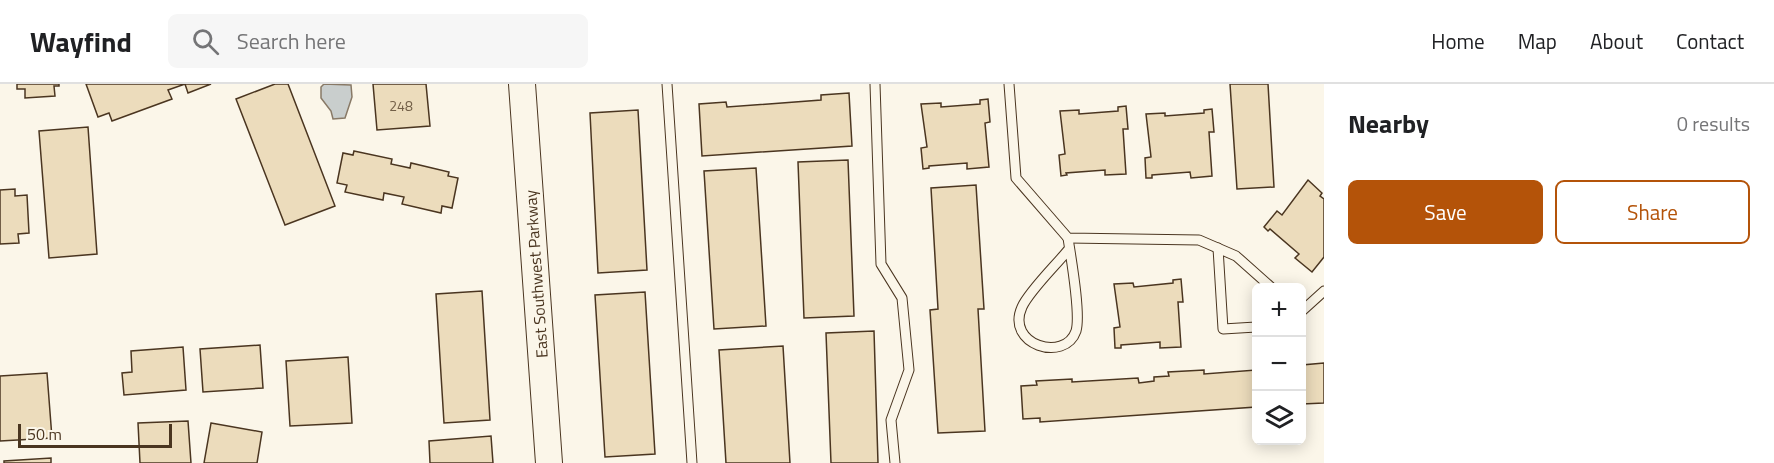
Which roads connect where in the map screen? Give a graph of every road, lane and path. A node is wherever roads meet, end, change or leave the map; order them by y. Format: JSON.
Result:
{"nodes":[{"id":1,"x":522,"y":84,"type":"edge"},
{"id":2,"x":668,"y":84,"type":"edge"},
{"id":3,"x":875,"y":84,"type":"edge"},
{"id":4,"x":1010,"y":84,"type":"edge"},
{"id":5,"x":1068,"y":238,"type":"junction"},
{"id":6,"x":1218,"y":248,"type":"junction"},
{"id":7,"x":1069,"y":249,"type":"junction"},
{"id":8,"x":1266,"y":283,"type":"edge"},
{"id":9,"x":1324,"y":291,"type":"edge"},
{"id":10,"x":1306,"y":307,"type":"edge"},
{"id":11,"x":1252,"y":327,"type":"edge"},
{"id":12,"x":549,"y":463,"type":"edge"},
{"id":13,"x":692,"y":463,"type":"edge"},
{"id":14,"x":895,"y":463,"type":"edge"}],
"edges":[{"from":1,"to":12,"type":"street","name":"East Southwest Parkway"},
{"from":2,"to":13,"type":"lane"},
{"from":3,"to":14,"type":"lane"},
{"from":4,"to":5,"type":"lane"},
{"from":5,"to":6,"type":"lane"},
{"from":5,"to":7,"type":"lane"},
{"from":6,"to":8,"type":"lane"},
{"from":6,"to":11,"type":"lane"},
{"from":7,"to":7,"type":"lane"},
{"from":9,"to":10,"type":"lane"}]}
